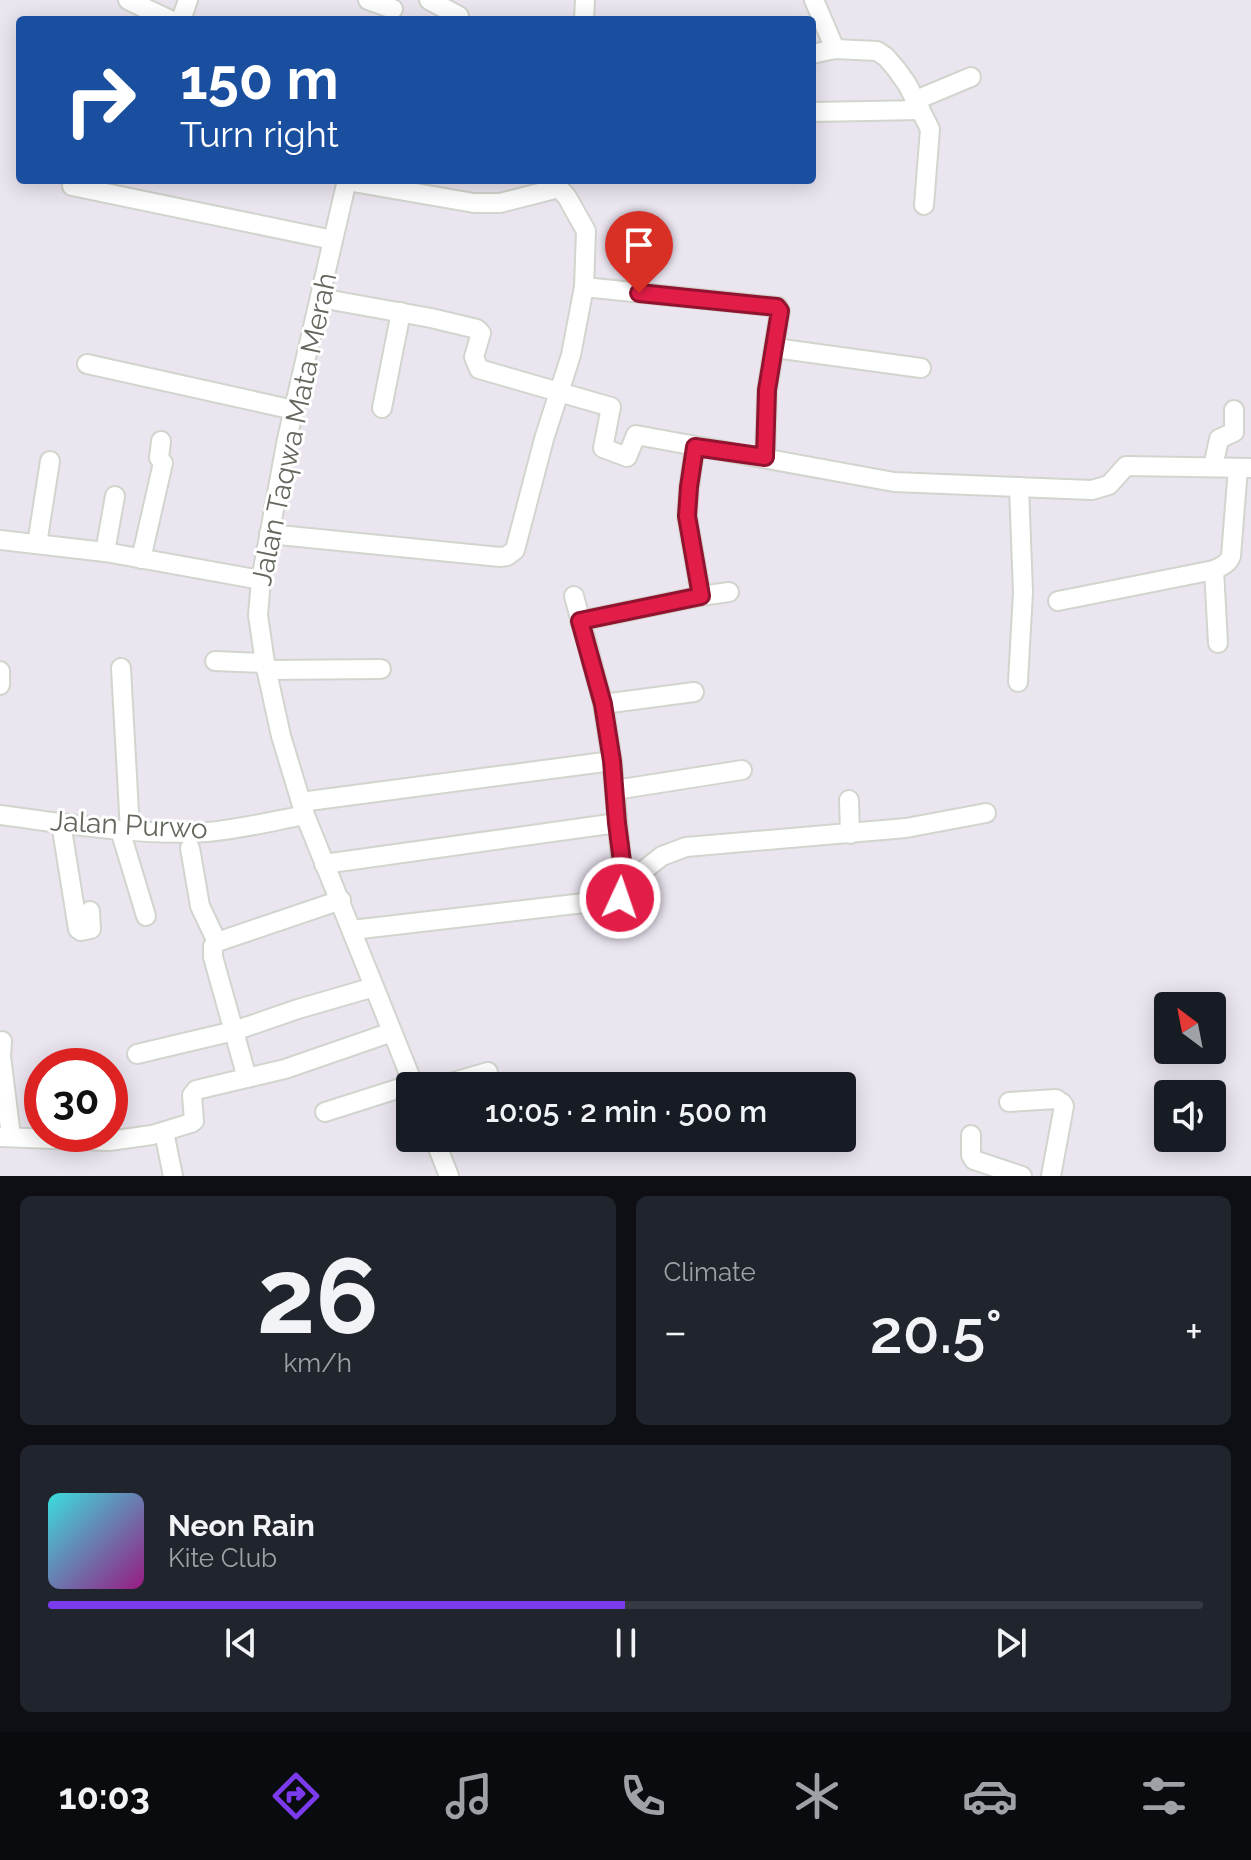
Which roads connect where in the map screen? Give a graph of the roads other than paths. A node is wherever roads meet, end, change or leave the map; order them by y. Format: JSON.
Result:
{"nodes":[{"id":1,"x":128,"y":0,"type":"edge"},
{"id":2,"x":368,"y":0,"type":"edge"},
{"id":3,"x":429,"y":0,"type":"edge"},
{"id":4,"x":814,"y":0,"type":"edge"},
{"id":5,"x":393,"y":10,"type":"edge"},
{"id":6,"x":162,"y":16,"type":"edge"},
{"id":7,"x":459,"y":16,"type":"dead end"},
{"id":8,"x":835,"y":49,"type":"junction"},
{"id":9,"x":816,"y":53,"type":"edge"},
{"id":10,"x":971,"y":77,"type":"dead end"},
{"id":11,"x":918,"y":105,"type":"junction"},
{"id":12,"x":816,"y":112,"type":"edge"},
{"id":13,"x":343,"y":184,"type":"edge"},
{"id":14,"x":374,"y":184,"type":"edge"},
{"id":15,"x":79,"y":185,"type":"edge"},
{"id":16,"x":450,"y":189,"type":"edge"},
{"id":17,"x":924,"y":205,"type":"dead end"},
{"id":18,"x":333,"y":240,"type":"junction"},
{"id":19,"x":584,"y":287,"type":"junction"},
{"id":20,"x":320,"y":298,"type":"junction"},
{"id":21,"x":401,"y":312,"type":"junction"},
{"id":22,"x":775,"y":348,"type":"junction"},
{"id":23,"x":87,"y":364,"type":"dead end"},
{"id":24,"x":921,"y":368,"type":"dead end"},
{"id":25,"x":559,"y":392,"type":"junction"},
{"id":26,"x":382,"y":408,"type":"dead end"},
{"id":27,"x":294,"y":410,"type":"junction"},
{"id":28,"x":1234,"y":410,"type":"dead end"},
{"id":29,"x":161,"y":441,"type":"dead end"},
{"id":30,"x":695,"y":447,"type":"junction"},
{"id":31,"x":765,"y":457,"type":"junction"},
{"id":32,"x":50,"y":461,"type":"dead end"},
{"id":33,"x":1213,"y":467,"type":"junction"},
{"id":34,"x":1244,"y":468,"type":"edge"},
{"id":35,"x":1011,"y":486,"type":"junction"},
{"id":36,"x":115,"y":496,"type":"dead end"},
{"id":37,"x":269,"y":534,"type":"junction"},
{"id":38,"x":0,"y":540,"type":"edge"},
{"id":39,"x":37,"y":544,"type":"junction"},
{"id":40,"x":105,"y":552,"type":"junction"},
{"id":41,"x":141,"y":559,"type":"junction"},
{"id":42,"x":1214,"y":570,"type":"junction"},
{"id":43,"x":261,"y":580,"type":"junction"},
{"id":44,"x":729,"y":592,"type":"dead end"},
{"id":45,"x":574,"y":596,"type":"dead end"},
{"id":46,"x":701,"y":596,"type":"junction"},
{"id":47,"x":1058,"y":601,"type":"dead end"},
{"id":48,"x":580,"y":621,"type":"junction"},
{"id":49,"x":1218,"y":643,"type":"dead end"},
{"id":50,"x":215,"y":661,"type":"dead end"},
{"id":51,"x":265,"y":666,"type":"junction"},
{"id":52,"x":121,"y":668,"type":"dead end"},
{"id":53,"x":381,"y":669,"type":"dead end"},
{"id":54,"x":0,"y":671,"type":"edge"},
{"id":55,"x":1018,"y":682,"type":"dead end"},
{"id":56,"x":0,"y":685,"type":"edge"},
{"id":57,"x":694,"y":692,"type":"dead end"},
{"id":58,"x":603,"y":704,"type":"junction"},
{"id":59,"x":612,"y":761,"type":"junction"},
{"id":60,"x":742,"y":770,"type":"dead end"},
{"id":61,"x":615,"y":790,"type":"junction"},
{"id":62,"x":849,"y":800,"type":"dead end"},
{"id":63,"x":303,"y":808,"type":"junction"},
{"id":64,"x":986,"y":813,"type":"dead end"},
{"id":65,"x":0,"y":815,"type":"edge"},
{"id":66,"x":61,"y":823,"type":"junction"},
{"id":67,"x":617,"y":823,"type":"junction"},
{"id":68,"x":125,"y":830,"type":"junction"},
{"id":69,"x":850,"y":834,"type":"junction"},
{"id":70,"x":190,"y":848,"type":"dead end"},
{"id":71,"x":324,"y":864,"type":"junction"},
{"id":72,"x":625,"y":885,"type":"junction"},
{"id":73,"x":341,"y":900,"type":"junction"},
{"id":74,"x":90,"y":911,"type":"dead end"},
{"id":75,"x":146,"y":916,"type":"dead end"},
{"id":76,"x":352,"y":930,"type":"junction"},
{"id":77,"x":217,"y":942,"type":"junction"},
{"id":78,"x":374,"y":987,"type":"junction"},
{"id":79,"x":234,"y":1031,"type":"junction"},
{"id":80,"x":392,"y":1032,"type":"junction"},
{"id":81,"x":2,"y":1041,"type":"dead end"},
{"id":82,"x":137,"y":1054,"type":"dead end"},
{"id":83,"x":409,"y":1072,"type":"edge"},
{"id":84,"x":247,"y":1078,"type":"junction"},
{"id":85,"x":396,"y":1090,"type":"edge"},
{"id":86,"x":1009,"y":1102,"type":"dead end"},
{"id":87,"x":325,"y":1112,"type":"dead end"},
{"id":88,"x":164,"y":1132,"type":"junction"},
{"id":89,"x":971,"y":1135,"type":"dead end"},
{"id":90,"x":5,"y":1137,"type":"edge"},
{"id":91,"x":440,"y":1152,"type":"edge"},
{"id":92,"x":173,"y":1176,"type":"edge"},
{"id":93,"x":449,"y":1176,"type":"edge"},
{"id":94,"x":1022,"y":1176,"type":"edge"},
{"id":95,"x":1051,"y":1176,"type":"edge"}],
"edges":[{"from":1,"to":6,"type":"street"},
{"from":2,"to":5,"type":"street"},
{"from":3,"to":7,"type":"street"},
{"from":4,"to":8,"type":"street"},
{"from":8,"to":9,"type":"street"},
{"from":8,"to":11,"type":"street"},
{"from":10,"to":11,"type":"street"},
{"from":11,"to":12,"type":"street"},
{"from":11,"to":17,"type":"street"},
{"from":13,"to":18,"type":"street","name":"Jalan Taqwa Mata Merah"},
{"from":14,"to":16,"type":"street"},
{"from":15,"to":18,"type":"street"},
{"from":16,"to":19,"type":"street"},
{"from":18,"to":20,"type":"street","name":"Jalan Taqwa Mata Merah"},
{"from":19,"to":22,"type":"street"},
{"from":19,"to":25,"type":"street"},
{"from":20,"to":21,"type":"street"},
{"from":20,"to":27,"type":"street","name":"Jalan Taqwa Mata Merah"},
{"from":21,"to":25,"type":"street"},
{"from":21,"to":26,"type":"street"},
{"from":22,"to":24,"type":"street"},
{"from":22,"to":31,"type":"street"},
{"from":23,"to":27,"type":"street"},
{"from":25,"to":30,"type":"street"},
{"from":25,"to":37,"type":"street"},
{"from":27,"to":37,"type":"street","name":"Jalan Taqwa Mata Merah"},
{"from":28,"to":33,"type":"street"},
{"from":29,"to":41,"type":"street"},
{"from":30,"to":31,"type":"street"},
{"from":30,"to":46,"type":"street"},
{"from":31,"to":35,"type":"street"},
{"from":32,"to":39,"type":"street"},
{"from":33,"to":34,"type":"street"},
{"from":33,"to":35,"type":"street"},
{"from":34,"to":42,"type":"street"},
{"from":35,"to":55,"type":"street"},
{"from":36,"to":40,"type":"street"},
{"from":37,"to":43,"type":"street","name":"Jalan Taqwa Mata Merah"},
{"from":38,"to":39,"type":"street"},
{"from":39,"to":40,"type":"street"},
{"from":40,"to":41,"type":"street"},
{"from":41,"to":43,"type":"street"},
{"from":42,"to":47,"type":"street"},
{"from":42,"to":49,"type":"street"},
{"from":43,"to":51,"type":"street","name":"Jalan Taqwa Mata Merah"},
{"from":44,"to":46,"type":"street"},
{"from":45,"to":48,"type":"street"},
{"from":46,"to":48,"type":"street"},
{"from":48,"to":58,"type":"street"},
{"from":50,"to":51,"type":"street"},
{"from":51,"to":53,"type":"street"},
{"from":51,"to":63,"type":"street","name":"Jalan Taqwa Mata Merah"},
{"from":52,"to":68,"type":"street"},
{"from":54,"to":56,"type":"street"},
{"from":57,"to":58,"type":"street"},
{"from":58,"to":59,"type":"street"},
{"from":59,"to":61,"type":"street"},
{"from":59,"to":63,"type":"street","name":"Jalan Purwo"},
{"from":60,"to":61,"type":"street"},
{"from":61,"to":67,"type":"street"},
{"from":62,"to":69,"type":"street"},
{"from":63,"to":68,"type":"street","name":"Jalan Purwo"},
{"from":63,"to":71,"type":"street","name":"Jalan Taqwa Mata Merah"},
{"from":64,"to":69,"type":"street"},
{"from":65,"to":66,"type":"street","name":"Jalan Purwo"},
{"from":66,"to":68,"type":"street","name":"Jalan Purwo"},
{"from":66,"to":74,"type":"street"},
{"from":67,"to":71,"type":"street"},
{"from":67,"to":72,"type":"street"},
{"from":68,"to":75,"type":"street"},
{"from":69,"to":72,"type":"street"},
{"from":70,"to":77,"type":"street"},
{"from":71,"to":73,"type":"street","name":"Jalan Taqwa Mata Merah"},
{"from":72,"to":76,"type":"street"},
{"from":73,"to":76,"type":"street","name":"Jalan Taqwa Mata Merah"},
{"from":73,"to":77,"type":"street"},
{"from":76,"to":78,"type":"street","name":"Jalan Taqwa Mata Merah"},
{"from":77,"to":79,"type":"street"},
{"from":78,"to":79,"type":"street"},
{"from":78,"to":80,"type":"street","name":"Jalan Taqwa Mata Merah"},
{"from":79,"to":82,"type":"street"},
{"from":79,"to":84,"type":"street"},
{"from":80,"to":83,"type":"street","name":"Jalan Taqwa Mata Merah"},
{"from":80,"to":84,"type":"street"},
{"from":81,"to":90,"type":"street"},
{"from":84,"to":88,"type":"street"},
{"from":85,"to":87,"type":"street"},
{"from":86,"to":95,"type":"street"},
{"from":88,"to":90,"type":"street"},
{"from":88,"to":92,"type":"street"},
{"from":89,"to":94,"type":"street"},
{"from":91,"to":93,"type":"street"}]}
